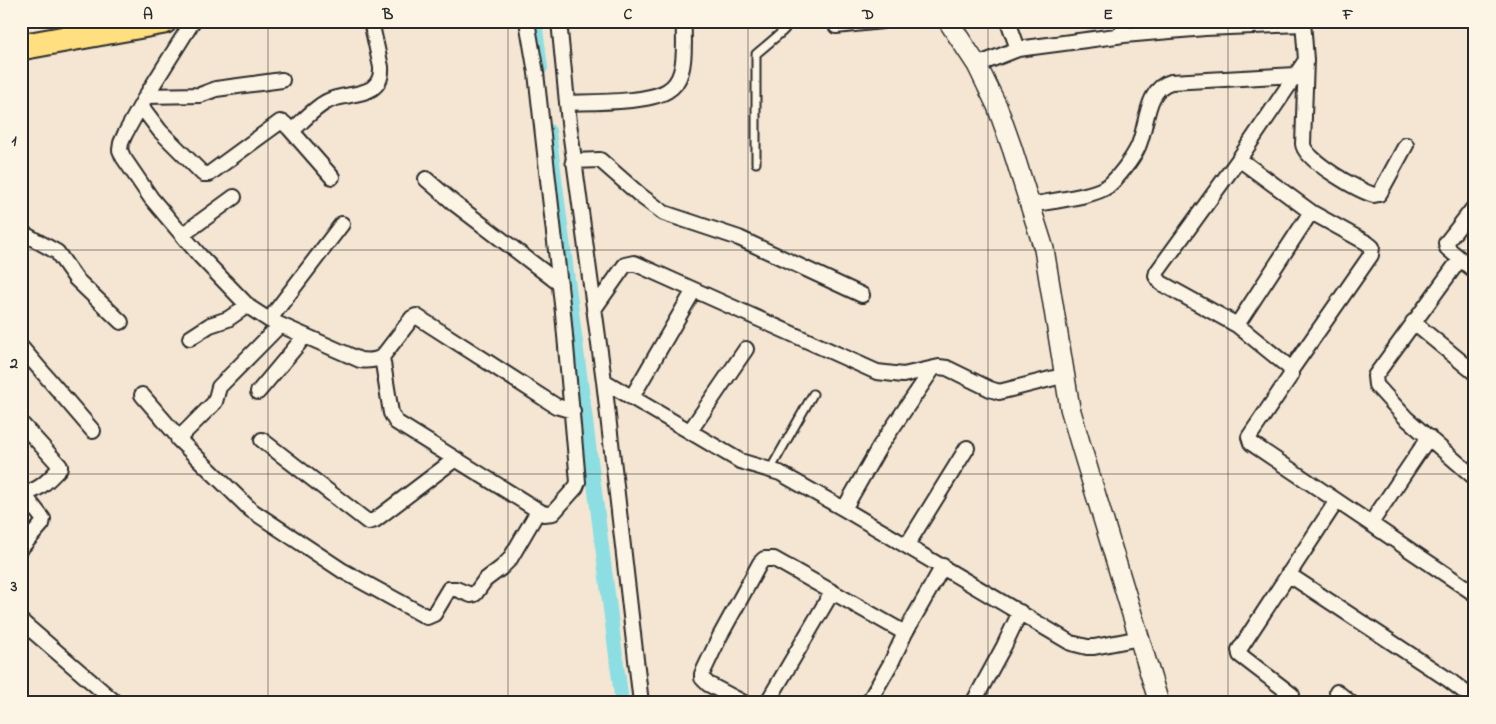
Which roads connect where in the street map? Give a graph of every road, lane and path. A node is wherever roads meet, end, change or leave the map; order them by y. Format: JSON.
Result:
{"nodes":[{"id":1,"x":164,"y":21,"type":"edge"},
{"id":2,"x":193,"y":21,"type":"edge"},
{"id":3,"x":371,"y":21,"type":"edge"},
{"id":4,"x":528,"y":21,"type":"edge"},
{"id":5,"x":559,"y":21,"type":"edge"},
{"id":6,"x":684,"y":21,"type":"edge"},
{"id":7,"x":786,"y":21,"type":"edge"},
{"id":8,"x":882,"y":21,"type":"edge"},
{"id":9,"x":948,"y":21,"type":"edge"},
{"id":10,"x":1008,"y":21,"type":"edge"},
{"id":11,"x":1122,"y":21,"type":"edge"},
{"id":12,"x":1303,"y":23,"type":"edge"},
{"id":13,"x":1204,"y":25,"type":"edge"},
{"id":14,"x":836,"y":26,"type":"dead end"},
{"id":15,"x":1124,"y":36,"type":"junction"},
{"id":16,"x":21,"y":47,"type":"edge"},
{"id":17,"x":1018,"y":49,"type":"junction"},
{"id":18,"x":1306,"y":60,"type":"junction"},
{"id":19,"x":977,"y":65,"type":"junction"},
{"id":20,"x":1295,"y":75,"type":"junction"},
{"id":21,"x":282,"y":80,"type":"dead end"},
{"id":22,"x":143,"y":101,"type":"junction"},
{"id":23,"x":567,"y":104,"type":"junction"},
{"id":24,"x":292,"y":131,"type":"junction"},
{"id":25,"x":1406,"y":145,"type":"dead end"},
{"id":26,"x":1239,"y":159,"type":"junction"},
{"id":27,"x":573,"y":161,"type":"junction"},
{"id":28,"x":756,"y":164,"type":"dead end"},
{"id":29,"x":332,"y":177,"type":"dead end"},
{"id":30,"x":426,"y":179,"type":"dead end"},
{"id":31,"x":234,"y":197,"type":"dead end"},
{"id":32,"x":1030,"y":205,"type":"junction"},
{"id":33,"x":1475,"y":206,"type":"edge"},
{"id":34,"x":1312,"y":212,"type":"junction"},
{"id":35,"x":342,"y":224,"type":"dead end"},
{"id":36,"x":21,"y":232,"type":"edge"},
{"id":37,"x":182,"y":235,"type":"junction"},
{"id":38,"x":1460,"y":259,"type":"junction"},
{"id":39,"x":1475,"y":271,"type":"edge"},
{"id":40,"x":560,"y":284,"type":"junction"},
{"id":41,"x":694,"y":290,"type":"junction"},
{"id":42,"x":862,"y":295,"type":"dead end"},
{"id":43,"x":248,"y":305,"type":"junction"},
{"id":44,"x":594,"y":309,"type":"junction"},
{"id":45,"x":121,"y":322,"type":"dead end"},
{"id":46,"x":275,"y":322,"type":"junction"},
{"id":47,"x":1414,"y":322,"type":"junction"},
{"id":48,"x":1237,"y":326,"type":"junction"},
{"id":49,"x":305,"y":336,"type":"junction"},
{"id":50,"x":190,"y":338,"type":"dead end"},
{"id":51,"x":21,"y":347,"type":"edge"},
{"id":52,"x":746,"y":349,"type":"dead end"},
{"id":53,"x":382,"y":357,"type":"junction"},
{"id":54,"x":932,"y":370,"type":"junction"},
{"id":55,"x":1291,"y":370,"type":"junction"},
{"id":56,"x":1475,"y":373,"type":"edge"},
{"id":57,"x":1066,"y":375,"type":"junction"},
{"id":58,"x":604,"y":381,"type":"junction"},
{"id":59,"x":258,"y":392,"type":"dead end"},
{"id":60,"x":813,"y":394,"type":"dead end"},
{"id":61,"x":142,"y":395,"type":"dead end"},
{"id":62,"x":632,"y":398,"type":"junction"},
{"id":63,"x":573,"y":411,"type":"junction"},
{"id":64,"x":21,"y":423,"type":"edge"},
{"id":65,"x":93,"y":431,"type":"dead end"},
{"id":66,"x":690,"y":432,"type":"junction"},
{"id":67,"x":1429,"y":437,"type":"junction"},
{"id":68,"x":179,"y":438,"type":"junction"},
{"id":69,"x":262,"y":440,"type":"dead end"},
{"id":70,"x":967,"y":448,"type":"dead end"},
{"id":71,"x":454,"y":460,"type":"junction"},
{"id":72,"x":770,"y":470,"type":"junction"},
{"id":73,"x":1475,"y":478,"type":"edge"},
{"id":74,"x":22,"y":493,"type":"edge"},
{"id":75,"x":1336,"y":502,"type":"junction"},
{"id":76,"x":844,"y":508,"type":"junction"},
{"id":77,"x":538,"y":511,"type":"junction"},
{"id":78,"x":1371,"y":523,"type":"junction"},
{"id":79,"x":908,"y":545,"type":"junction"},
{"id":80,"x":21,"y":548,"type":"edge"},
{"id":81,"x":943,"y":566,"type":"junction"},
{"id":82,"x":1288,"y":574,"type":"junction"},
{"id":83,"x":832,"y":592,"type":"junction"},
{"id":84,"x":1475,"y":594,"type":"edge"},
{"id":85,"x":1020,"y":612,"type":"junction"},
{"id":86,"x":21,"y":621,"type":"edge"},
{"id":87,"x":905,"y":632,"type":"junction"},
{"id":88,"x":1140,"y":638,"type":"junction"},
{"id":89,"x":1337,"y":692,"type":"dead end"},
{"id":90,"x":1292,"y":695,"type":"dead end"},
{"id":91,"x":1475,"y":700,"type":"edge"},
{"id":92,"x":116,"y":703,"type":"edge"},
{"id":93,"x":641,"y":703,"type":"edge"},
{"id":94,"x":744,"y":703,"type":"edge"},
{"id":95,"x":767,"y":703,"type":"edge"},
{"id":96,"x":868,"y":703,"type":"edge"},
{"id":97,"x":973,"y":703,"type":"edge"},
{"id":98,"x":1159,"y":703,"type":"edge"},
{"id":99,"x":1351,"y":703,"type":"edge"}],
"edges":[{"from":1,"to":16,"type":"highway"},
{"from":2,"to":22,"type":"street"},
{"from":3,"to":24,"type":"street"},
{"from":4,"to":40,"type":"street"},
{"from":5,"to":23,"type":"street"},
{"from":6,"to":23,"type":"street"},
{"from":7,"to":28,"type":"lane"},
{"from":8,"to":14,"type":"street"},
{"from":9,"to":19,"type":"street"},
{"from":10,"to":17,"type":"street"},
{"from":11,"to":15,"type":"street"},
{"from":12,"to":13,"type":"street"},
{"from":12,"to":18,"type":"street"},
{"from":13,"to":15,"type":"street"},
{"from":15,"to":17,"type":"street"},
{"from":17,"to":19,"type":"street"},
{"from":18,"to":20,"type":"street"},
{"from":18,"to":25,"type":"street"},
{"from":19,"to":32,"type":"street"},
{"from":20,"to":26,"type":"street"},
{"from":20,"to":32,"type":"street"},
{"from":21,"to":22,"type":"street"},
{"from":22,"to":24,"type":"street"},
{"from":22,"to":37,"type":"street"},
{"from":23,"to":27,"type":"street"},
{"from":24,"to":29,"type":"street"},
{"from":26,"to":34,"type":"street"},
{"from":26,"to":48,"type":"street"},
{"from":27,"to":42,"type":"street"},
{"from":27,"to":44,"type":"street"},
{"from":30,"to":40,"type":"street"},
{"from":31,"to":37,"type":"street"},
{"from":32,"to":57,"type":"street"},
{"from":33,"to":38,"type":"street"},
{"from":34,"to":48,"type":"street"},
{"from":34,"to":55,"type":"street"},
{"from":35,"to":46,"type":"street"},
{"from":36,"to":45,"type":"street"},
{"from":37,"to":43,"type":"street"},
{"from":38,"to":39,"type":"street"},
{"from":38,"to":47,"type":"street"},
{"from":40,"to":63,"type":"street"},
{"from":41,"to":44,"type":"street"},
{"from":41,"to":54,"type":"street"},
{"from":41,"to":62,"type":"street"},
{"from":43,"to":46,"type":"street"},
{"from":43,"to":50,"type":"street"},
{"from":44,"to":58,"type":"street"},
{"from":46,"to":49,"type":"street"},
{"from":46,"to":68,"type":"street"},
{"from":47,"to":56,"type":"street"},
{"from":47,"to":67,"type":"street"},
{"from":48,"to":55,"type":"street"},
{"from":49,"to":53,"type":"street"},
{"from":49,"to":59,"type":"street"},
{"from":51,"to":65,"type":"street"},
{"from":52,"to":66,"type":"street"},
{"from":53,"to":63,"type":"street"},
{"from":53,"to":71,"type":"street"},
{"from":54,"to":57,"type":"street"},
{"from":54,"to":76,"type":"street"},
{"from":55,"to":75,"type":"street"},
{"from":57,"to":88,"type":"street"},
{"from":58,"to":62,"type":"street"},
{"from":58,"to":93,"type":"street"},
{"from":60,"to":72,"type":"lane"},
{"from":61,"to":68,"type":"street"},
{"from":62,"to":66,"type":"street"},
{"from":63,"to":77,"type":"street"},
{"from":64,"to":74,"type":"street"},
{"from":66,"to":72,"type":"street"},
{"from":67,"to":73,"type":"street"},
{"from":67,"to":78,"type":"street"},
{"from":68,"to":77,"type":"street"},
{"from":69,"to":71,"type":"street"},
{"from":70,"to":79,"type":"street"},
{"from":71,"to":77,"type":"street"},
{"from":72,"to":76,"type":"street"},
{"from":74,"to":80,"type":"street"},
{"from":75,"to":78,"type":"street"},
{"from":75,"to":82,"type":"street"},
{"from":76,"to":79,"type":"street"},
{"from":78,"to":84,"type":"street"},
{"from":79,"to":81,"type":"street"},
{"from":81,"to":85,"type":"street"},
{"from":81,"to":87,"type":"street"},
{"from":82,"to":90,"type":"street"},
{"from":82,"to":91,"type":"street"},
{"from":83,"to":87,"type":"street"},
{"from":83,"to":94,"type":"street"},
{"from":83,"to":95,"type":"street"},
{"from":85,"to":88,"type":"street"},
{"from":85,"to":97,"type":"street"},
{"from":86,"to":92,"type":"street"},
{"from":87,"to":96,"type":"street"},
{"from":88,"to":98,"type":"street"},
{"from":89,"to":99,"type":"street"}]}
